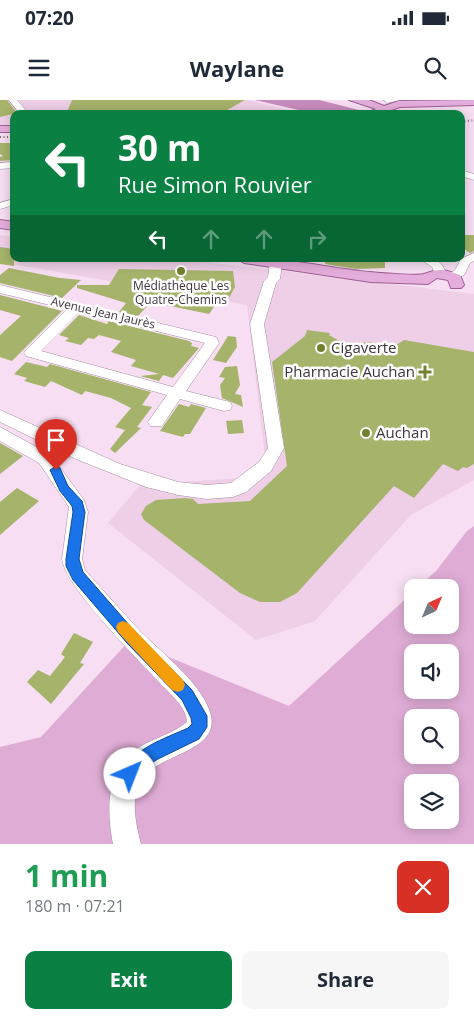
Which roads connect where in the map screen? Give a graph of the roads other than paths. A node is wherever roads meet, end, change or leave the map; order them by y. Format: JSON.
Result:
{"nodes":[{"id":1,"x":13,"y":100,"type":"edge"},
{"id":2,"x":354,"y":100,"type":"edge"},
{"id":3,"x":364,"y":100,"type":"edge"},
{"id":4,"x":474,"y":102,"type":"edge"},
{"id":5,"x":386,"y":106,"type":"edge"},
{"id":6,"x":22,"y":110,"type":"edge"},
{"id":7,"x":268,"y":262,"type":"edge"},
{"id":8,"x":432,"y":262,"type":"edge"},
{"id":9,"x":465,"y":262,"type":"edge"},
{"id":10,"x":276,"y":263,"type":"junction"},
{"id":11,"x":444,"y":278,"type":"junction"},
{"id":12,"x":474,"y":288,"type":"edge"},
{"id":13,"x":0,"y":289,"type":"edge"},
{"id":14,"x":77,"y":307,"type":"junction"},
{"id":15,"x":177,"y":393,"type":"junction"},
{"id":16,"x":224,"y":406,"type":"dead end"},
{"id":17,"x":0,"y":415,"type":"edge"},
{"id":18,"x":156,"y":422,"type":"dead end"},
{"id":19,"x":0,"y":433,"type":"edge"},
{"id":20,"x":127,"y":844,"type":"edge"}],
"edges":[{"from":1,"to":6,"type":"street"},
{"from":2,"to":5,"type":"main road"},
{"from":3,"to":5,"type":"main road"},
{"from":4,"to":5,"type":"main road"},
{"from":7,"to":10,"type":"main road"},
{"from":8,"to":11,"type":"street"},
{"from":9,"to":11,"type":"street"},
{"from":10,"to":11,"type":"main road"},
{"from":10,"to":17,"type":"street"},
{"from":11,"to":12,"type":"main road"},
{"from":13,"to":14,"type":"street","name":"Avenue Jean Jaurès"},
{"from":14,"to":15,"type":"street","name":"Avenue Jean Jaurès"},
{"from":14,"to":15,"type":"street"},
{"from":15,"to":16,"type":"street"},
{"from":15,"to":18,"type":"street"},
{"from":19,"to":20,"type":"street"}]}
